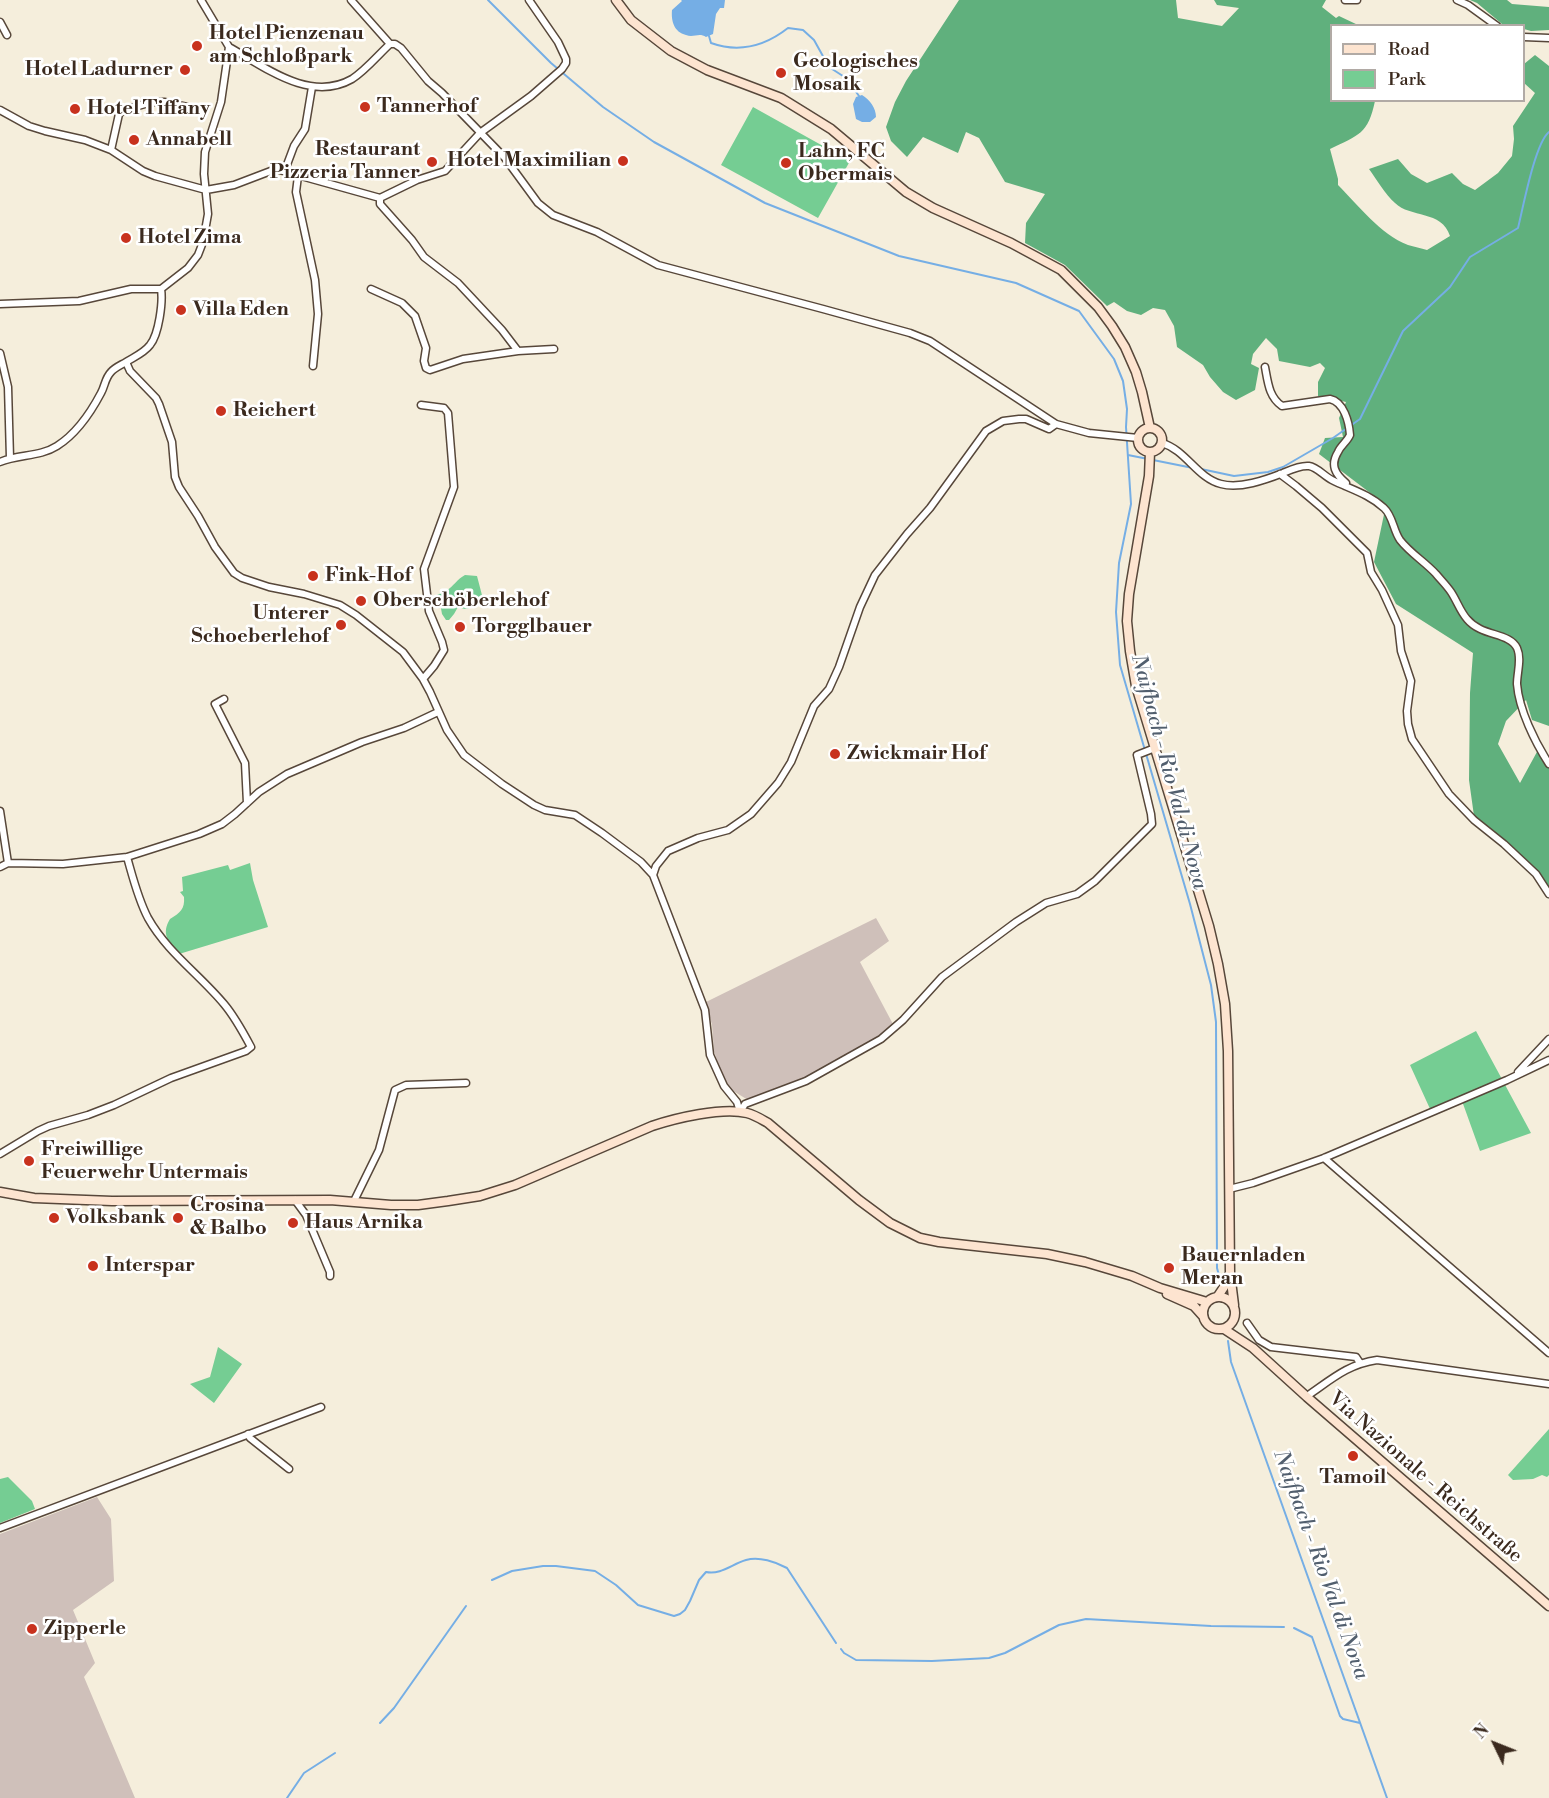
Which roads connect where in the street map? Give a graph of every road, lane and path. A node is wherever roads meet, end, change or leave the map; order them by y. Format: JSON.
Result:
{"nodes":[{"id":1,"x":201,"y":0,"type":"edge"},
{"id":2,"x":351,"y":0,"type":"edge"},
{"id":3,"x":529,"y":0,"type":"edge"},
{"id":4,"x":616,"y":0,"type":"edge"},
{"id":5,"x":1345,"y":0,"type":"edge"},
{"id":6,"x":1357,"y":0,"type":"edge"},
{"id":7,"x":1457,"y":0,"type":"edge"},
{"id":8,"x":0,"y":22,"type":"edge"},
{"id":9,"x":1494,"y":24,"type":"edge"},
{"id":10,"x":7,"y":35,"type":"dead end"},
{"id":11,"x":1525,"y":37,"type":"edge"},
{"id":12,"x":1549,"y":38,"type":"edge"},
{"id":13,"x":390,"y":44,"type":"junction"},
{"id":14,"x":229,"y":47,"type":"junction"},
{"id":15,"x":312,"y":87,"type":"junction"},
{"id":16,"x":187,"y":107,"type":"dead end"},
{"id":17,"x":0,"y":110,"type":"edge"},
{"id":18,"x":480,"y":133,"type":"junction"},
{"id":19,"x":111,"y":150,"type":"junction"},
{"id":20,"x":285,"y":171,"type":"junction"},
{"id":21,"x":298,"y":176,"type":"junction"},
{"id":22,"x":206,"y":190,"type":"junction"},
{"id":23,"x":380,"y":198,"type":"junction"},
{"id":24,"x":161,"y":289,"type":"junction"},
{"id":25,"x":371,"y":290,"type":"dead end"},
{"id":26,"x":0,"y":304,"type":"edge"},
{"id":27,"x":554,"y":350,"type":"dead end"},
{"id":28,"x":518,"y":351,"type":"junction"},
{"id":29,"x":0,"y":353,"type":"edge"},
{"id":30,"x":126,"y":362,"type":"junction"},
{"id":31,"x":313,"y":366,"type":"dead end"},
{"id":32,"x":1265,"y":367,"type":"dead end"},
{"id":33,"x":421,"y":405,"type":"dead end"},
{"id":34,"x":8,"y":412,"type":"junction"},
{"id":35,"x":0,"y":414,"type":"edge"},
{"id":36,"x":1056,"y":424,"type":"junction"},
{"id":37,"x":1150,"y":428,"type":"junction"},
{"id":38,"x":1134,"y":438,"type":"junction"},
{"id":39,"x":1162,"y":443,"type":"junction"},
{"id":40,"x":1150,"y":457,"type":"junction"},
{"id":41,"x":10,"y":458,"type":"junction"},
{"id":42,"x":0,"y":462,"type":"edge"},
{"id":43,"x":1280,"y":474,"type":"junction"},
{"id":44,"x":1345,"y":487,"type":"junction"},
{"id":45,"x":423,"y":679,"type":"junction"},
{"id":46,"x":224,"y":699,"type":"dead end"},
{"id":47,"x":438,"y":712,"type":"junction"},
{"id":48,"x":1153,"y":749,"type":"junction"},
{"id":49,"x":1549,"y":764,"type":"edge"},
{"id":50,"x":247,"y":803,"type":"junction"},
{"id":51,"x":0,"y":811,"type":"edge"},
{"id":52,"x":127,"y":857,"type":"junction"},
{"id":53,"x":8,"y":863,"type":"junction"},
{"id":54,"x":0,"y":867,"type":"edge"},
{"id":55,"x":653,"y":875,"type":"junction"},
{"id":56,"x":1549,"y":894,"type":"edge"},
{"id":57,"x":1549,"y":1039,"type":"edge"},
{"id":58,"x":1549,"y":1060,"type":"edge"},
{"id":59,"x":1515,"y":1075,"type":"junction"},
{"id":60,"x":465,"y":1083,"type":"dead end"},
{"id":61,"x":740,"y":1112,"type":"junction"},
{"id":62,"x":0,"y":1154,"type":"edge"},
{"id":63,"x":1324,"y":1158,"type":"junction"},
{"id":64,"x":1229,"y":1189,"type":"junction"},
{"id":65,"x":0,"y":1192,"type":"edge"},
{"id":66,"x":354,"y":1201,"type":"junction"},
{"id":67,"x":297,"y":1204,"type":"junction"},
{"id":68,"x":1230,"y":1273,"type":"junction"},
{"id":69,"x":330,"y":1276,"type":"dead end"},
{"id":70,"x":1160,"y":1288,"type":"junction"},
{"id":71,"x":1218,"y":1296,"type":"junction"},
{"id":72,"x":1207,"y":1302,"type":"junction"},
{"id":73,"x":1234,"y":1305,"type":"junction"},
{"id":74,"x":1203,"y":1316,"type":"junction"},
{"id":75,"x":1236,"y":1317,"type":"junction"},
{"id":76,"x":1246,"y":1323,"type":"dead end"},
{"id":77,"x":1224,"y":1329,"type":"junction"},
{"id":78,"x":1252,"y":1348,"type":"junction"},
{"id":79,"x":1549,"y":1353,"type":"edge"},
{"id":80,"x":1360,"y":1363,"type":"junction"},
{"id":81,"x":1549,"y":1384,"type":"edge"},
{"id":82,"x":1307,"y":1397,"type":"junction"},
{"id":83,"x":321,"y":1407,"type":"dead end"},
{"id":84,"x":248,"y":1434,"type":"junction"},
{"id":85,"x":289,"y":1469,"type":"dead end"},
{"id":86,"x":0,"y":1528,"type":"edge"},
{"id":87,"x":1549,"y":1606,"type":"edge"}],
"edges":[{"from":1,"to":14,"type":"street"},
{"from":2,"to":13,"type":"street"},
{"from":3,"to":18,"type":"street"},
{"from":4,"to":37,"type":"main road"},
{"from":5,"to":6,"type":"street"},
{"from":7,"to":9,"type":"street"},
{"from":8,"to":10,"type":"street"},
{"from":11,"to":12,"type":"street"},
{"from":13,"to":15,"type":"street"},
{"from":13,"to":18,"type":"street"},
{"from":14,"to":15,"type":"street"},
{"from":14,"to":22,"type":"street"},
{"from":15,"to":20,"type":"street"},
{"from":16,"to":19,"type":"street"},
{"from":17,"to":19,"type":"street"},
{"from":18,"to":23,"type":"street"},
{"from":18,"to":36,"type":"street"},
{"from":19,"to":22,"type":"street"},
{"from":20,"to":21,"type":"street"},
{"from":20,"to":22,"type":"street"},
{"from":21,"to":23,"type":"street"},
{"from":21,"to":31,"type":"street"},
{"from":22,"to":24,"type":"street"},
{"from":23,"to":28,"type":"street"},
{"from":24,"to":26,"type":"street"},
{"from":24,"to":30,"type":"street"},
{"from":25,"to":28,"type":"street"},
{"from":27,"to":28,"type":"street"},
{"from":29,"to":34,"type":"street"},
{"from":30,"to":41,"type":"street"},
{"from":30,"to":45,"type":"street"},
{"from":32,"to":44,"type":"street"},
{"from":33,"to":45,"type":"street"},
{"from":34,"to":35,"type":"street"},
{"from":34,"to":41,"type":"street"},
{"from":36,"to":38,"type":"street"},
{"from":36,"to":55,"type":"street"},
{"from":37,"to":38,"type":"main road"},
{"from":37,"to":39,"type":"main road"},
{"from":38,"to":40,"type":"main road"},
{"from":39,"to":40,"type":"main road"},
{"from":39,"to":43,"type":"street"},
{"from":40,"to":48,"type":"main road"},
{"from":41,"to":42,"type":"street"},
{"from":43,"to":44,"type":"street"},
{"from":43,"to":56,"type":"street"},
{"from":44,"to":49,"type":"street"},
{"from":45,"to":47,"type":"street"},
{"from":46,"to":50,"type":"street"},
{"from":47,"to":50,"type":"street"},
{"from":47,"to":55,"type":"street"},
{"from":48,"to":61,"type":"street"},
{"from":48,"to":64,"type":"main road"},
{"from":50,"to":52,"type":"street"},
{"from":51,"to":53,"type":"street"},
{"from":52,"to":53,"type":"street"},
{"from":52,"to":62,"type":"street"},
{"from":53,"to":54,"type":"street"},
{"from":55,"to":61,"type":"street"},
{"from":57,"to":59,"type":"street"},
{"from":58,"to":59,"type":"street"},
{"from":59,"to":63,"type":"street"},
{"from":60,"to":66,"type":"street"},
{"from":61,"to":66,"type":"main road"},
{"from":61,"to":70,"type":"main road"},
{"from":63,"to":64,"type":"street"},
{"from":63,"to":79,"type":"street"},
{"from":64,"to":68,"type":"main road"},
{"from":65,"to":67,"type":"main road"},
{"from":66,"to":67,"type":"main road"},
{"from":67,"to":69,"type":"street"},
{"from":68,"to":71,"type":"main road"},
{"from":68,"to":73,"type":"main road"},
{"from":70,"to":72,"type":"main road"},
{"from":70,"to":74,"type":"main road"},
{"from":71,"to":72,"type":"main road"},
{"from":71,"to":73,"type":"main road"},
{"from":72,"to":74,"type":"main road"},
{"from":73,"to":75,"type":"main road"},
{"from":74,"to":77,"type":"main road"},
{"from":75,"to":77,"type":"main road"},
{"from":75,"to":78,"type":"main road"},
{"from":76,"to":80,"type":"street"},
{"from":77,"to":78,"type":"main road"},
{"from":78,"to":82,"type":"main road","name":"Via Nazionale - Reichstraße"},
{"from":80,"to":81,"type":"street"},
{"from":80,"to":82,"type":"street"},
{"from":82,"to":87,"type":"main road","name":"Via Nazionale - Reichstraße"},
{"from":83,"to":84,"type":"street"},
{"from":84,"to":85,"type":"street"},
{"from":84,"to":86,"type":"street"}]}
